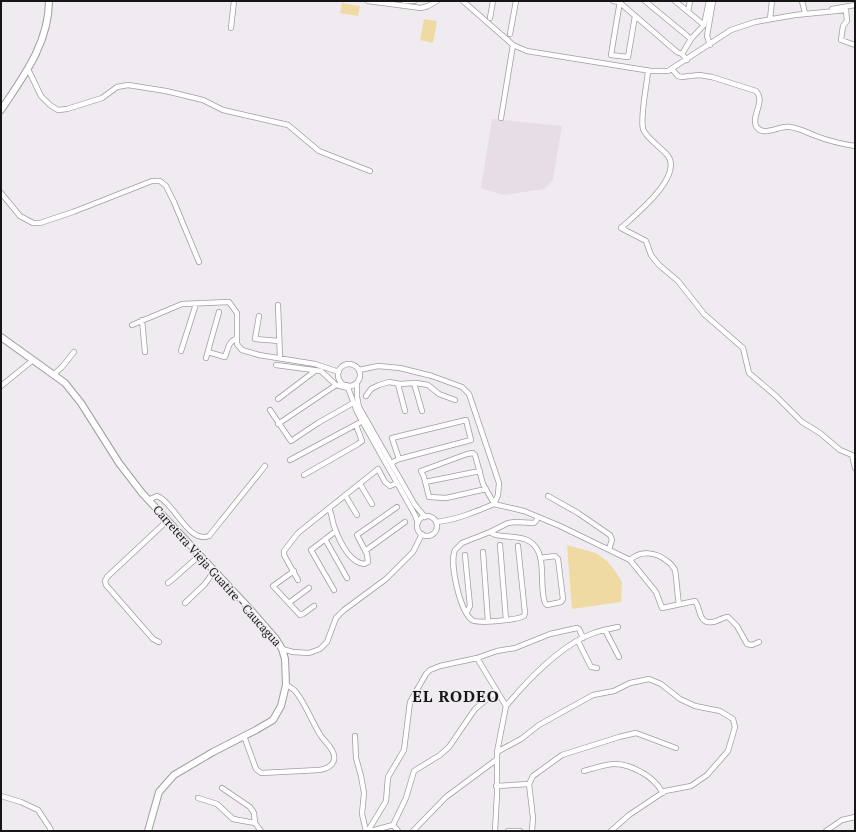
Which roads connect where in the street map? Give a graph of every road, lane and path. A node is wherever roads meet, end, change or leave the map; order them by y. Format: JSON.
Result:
{"nodes":[{"id":1,"x":49,"y":1,"type":"edge"},
{"id":2,"x":234,"y":1,"type":"edge"},
{"id":3,"x":368,"y":1,"type":"edge"},
{"id":4,"x":404,"y":1,"type":"edge"},
{"id":5,"x":414,"y":1,"type":"edge"},
{"id":6,"x":437,"y":1,"type":"edge"},
{"id":7,"x":462,"y":1,"type":"edge"},
{"id":8,"x":493,"y":1,"type":"edge"},
{"id":9,"x":516,"y":1,"type":"edge"},
{"id":10,"x":613,"y":1,"type":"edge"},
{"id":11,"x":645,"y":1,"type":"edge"},
{"id":12,"x":675,"y":1,"type":"edge"},
{"id":13,"x":690,"y":1,"type":"edge"},
{"id":14,"x":709,"y":1,"type":"edge"},
{"id":15,"x":713,"y":1,"type":"edge"},
{"id":16,"x":772,"y":1,"type":"edge"},
{"id":17,"x":802,"y":1,"type":"edge"},
{"id":18,"x":620,"y":2,"type":"edge"},
{"id":19,"x":855,"y":5,"type":"edge"},
{"id":20,"x":688,"y":12,"type":"junction"},
{"id":21,"x":805,"y":13,"type":"junction"},
{"id":22,"x":635,"y":16,"type":"junction"},
{"id":23,"x":490,"y":18,"type":"dead end"},
{"id":24,"x":770,"y":19,"type":"junction"},
{"id":25,"x":704,"y":25,"type":"junction"},
{"id":26,"x":231,"y":28,"type":"dead end"},
{"id":27,"x":510,"y":34,"type":"dead end"},
{"id":28,"x":691,"y":39,"type":"junction"},
{"id":29,"x":513,"y":45,"type":"junction"},
{"id":30,"x":710,"y":45,"type":"junction"},
{"id":31,"x":855,"y":45,"type":"edge"},
{"id":32,"x":682,"y":54,"type":"junction"},
{"id":33,"x":687,"y":60,"type":"junction"},
{"id":34,"x":28,"y":69,"type":"junction"},
{"id":35,"x":672,"y":69,"type":"junction"},
{"id":36,"x":1,"y":110,"type":"edge"},
{"id":37,"x":501,"y":118,"type":"dead end"},
{"id":38,"x":855,"y":146,"type":"edge"},
{"id":39,"x":370,"y":171,"type":"dead end"},
{"id":40,"x":1,"y":193,"type":"edge"},
{"id":41,"x":199,"y":262,"type":"dead end"},
{"id":42,"x":196,"y":304,"type":"junction"},
{"id":43,"x":278,"y":304,"type":"dead end"},
{"id":44,"x":219,"y":312,"type":"dead end"},
{"id":45,"x":258,"y":316,"type":"dead end"},
{"id":46,"x":142,"y":320,"type":"junction"},
{"id":47,"x":132,"y":324,"type":"dead end"},
{"id":48,"x":1,"y":337,"type":"edge"},
{"id":49,"x":238,"y":339,"type":"junction"},
{"id":50,"x":279,"y":341,"type":"junction"},
{"id":51,"x":181,"y":351,"type":"dead end"},
{"id":52,"x":74,"y":352,"type":"dead end"},
{"id":53,"x":145,"y":352,"type":"dead end"},
{"id":54,"x":208,"y":352,"type":"junction"},
{"id":55,"x":206,"y":358,"type":"dead end"},
{"id":56,"x":280,"y":358,"type":"junction"},
{"id":57,"x":33,"y":360,"type":"junction"},
{"id":58,"x":276,"y":365,"type":"dead end"},
{"id":59,"x":359,"y":370,"type":"junction"},
{"id":60,"x":315,"y":372,"type":"junction"},
{"id":61,"x":339,"y":372,"type":"junction"},
{"id":62,"x":415,"y":372,"type":"junction"},
{"id":63,"x":53,"y":375,"type":"junction"},
{"id":64,"x":357,"y":383,"type":"junction"},
{"id":65,"x":415,"y":383,"type":"junction"},
{"id":66,"x":398,"y":384,"type":"junction"},
{"id":67,"x":336,"y":385,"type":"junction"},
{"id":68,"x":1,"y":386,"type":"edge"},
{"id":69,"x":347,"y":387,"type":"junction"},
{"id":70,"x":366,"y":396,"type":"dead end"},
{"id":71,"x":278,"y":399,"type":"dead end"},
{"id":72,"x":455,"y":400,"type":"dead end"},
{"id":73,"x":353,"y":403,"type":"junction"},
{"id":74,"x":270,"y":410,"type":"dead end"},
{"id":75,"x":405,"y":411,"type":"dead end"},
{"id":76,"x":422,"y":411,"type":"dead end"},
{"id":77,"x":362,"y":422,"type":"junction"},
{"id":78,"x":278,"y":424,"type":"junction"},
{"id":79,"x":356,"y":425,"type":"junction"},
{"id":80,"x":399,"y":459,"type":"junction"},
{"id":81,"x":290,"y":460,"type":"dead end"},
{"id":82,"x":391,"y":463,"type":"junction"},
{"id":83,"x":265,"y":466,"type":"dead end"},
{"id":84,"x":855,"y":468,"type":"edge"},
{"id":85,"x":480,"y":471,"type":"junction"},
{"id":86,"x":304,"y":475,"type":"dead end"},
{"id":87,"x":426,"y":482,"type":"junction"},
{"id":88,"x":397,"y":483,"type":"junction"},
{"id":89,"x":360,"y":484,"type":"junction"},
{"id":90,"x":486,"y":489,"type":"junction"},
{"id":91,"x":345,"y":495,"type":"junction"},
{"id":92,"x":548,"y":496,"type":"dead end"},
{"id":93,"x":148,"y":500,"type":"junction"},
{"id":94,"x":495,"y":503,"type":"junction"},
{"id":95,"x":372,"y":504,"type":"dead end"},
{"id":96,"x":397,"y":506,"type":"dead end"},
{"id":97,"x":329,"y":508,"type":"junction"},
{"id":98,"x":357,"y":515,"type":"dead end"},
{"id":99,"x":538,"y":516,"type":"junction"},
{"id":100,"x":425,"y":517,"type":"junction"},
{"id":101,"x":168,"y":520,"type":"junction"},
{"id":102,"x":405,"y":522,"type":"dead end"},
{"id":103,"x":436,"y":522,"type":"junction"},
{"id":104,"x":418,"y":523,"type":"junction"},
{"id":105,"x":336,"y":531,"type":"junction"},
{"id":106,"x":490,"y":532,"type":"junction"},
{"id":107,"x":422,"y":534,"type":"junction"},
{"id":108,"x":325,"y":539,"type":"junction"},
{"id":109,"x":500,"y":545,"type":"dead end"},
{"id":110,"x":518,"y":546,"type":"dead end"},
{"id":111,"x":609,"y":549,"type":"junction"},
{"id":112,"x":365,"y":551,"type":"junction"},
{"id":113,"x":483,"y":552,"type":"dead end"},
{"id":114,"x":200,"y":555,"type":"junction"},
{"id":115,"x":465,"y":555,"type":"dead end"},
{"id":116,"x":540,"y":558,"type":"junction"},
{"id":117,"x":630,"y":560,"type":"junction"},
{"id":118,"x":214,"y":571,"type":"junction"},
{"id":119,"x":294,"y":571,"type":"junction"},
{"id":120,"x":347,"y":578,"type":"dead end"},
{"id":121,"x":298,"y":580,"type":"dead end"},
{"id":122,"x":168,"y":583,"type":"dead end"},
{"id":123,"x":309,"y":588,"type":"dead end"},
{"id":124,"x":334,"y":590,"type":"dead end"},
{"id":125,"x":185,"y":602,"type":"dead end"},
{"id":126,"x":290,"y":602,"type":"junction"},
{"id":127,"x":679,"y":604,"type":"junction"},
{"id":128,"x":314,"y":606,"type":"dead end"},
{"id":129,"x":466,"y":612,"type":"junction"},
{"id":130,"x":506,"y":620,"type":"junction"},
{"id":131,"x":488,"y":621,"type":"junction"},
{"id":132,"x":618,"y":627,"type":"dead end"},
{"id":133,"x":606,"y":630,"type":"junction"},
{"id":134,"x":583,"y":638,"type":"junction"},
{"id":135,"x":578,"y":641,"type":"junction"},
{"id":136,"x":159,"y":642,"type":"dead end"},
{"id":137,"x":759,"y":642,"type":"dead end"},
{"id":138,"x":282,"y":649,"type":"junction"},
{"id":139,"x":619,"y":657,"type":"dead end"},
{"id":140,"x":477,"y":658,"type":"junction"},
{"id":141,"x":597,"y":668,"type":"dead end"},
{"id":142,"x":286,"y":685,"type":"junction"},
{"id":143,"x":497,"y":691,"type":"junction"},
{"id":144,"x":506,"y":706,"type":"junction"},
{"id":145,"x":244,"y":736,"type":"junction"},
{"id":146,"x":355,"y":736,"type":"dead end"},
{"id":147,"x":676,"y":748,"type":"dead end"},
{"id":148,"x":497,"y":752,"type":"junction"},
{"id":149,"x":496,"y":760,"type":"junction"},
{"id":150,"x":584,"y":771,"type":"dead end"},
{"id":151,"x":529,"y":784,"type":"junction"},
{"id":152,"x":496,"y":786,"type":"junction"},
{"id":153,"x":222,"y":788,"type":"dead end"},
{"id":154,"x":663,"y":793,"type":"junction"},
{"id":155,"x":1,"y":796,"type":"edge"},
{"id":156,"x":198,"y":798,"type":"dead end"},
{"id":157,"x":855,"y":817,"type":"edge"},
{"id":158,"x":255,"y":823,"type":"junction"},
{"id":159,"x":393,"y":825,"type":"junction"},
{"id":160,"x":51,"y":831,"type":"edge"},
{"id":161,"x":148,"y":831,"type":"edge"},
{"id":162,"x":261,"y":831,"type":"edge"},
{"id":163,"x":368,"y":831,"type":"edge"},
{"id":164,"x":398,"y":831,"type":"edge"},
{"id":165,"x":413,"y":831,"type":"edge"},
{"id":166,"x":495,"y":831,"type":"edge"},
{"id":167,"x":508,"y":831,"type":"edge"},
{"id":168,"x":520,"y":831,"type":"edge"},
{"id":169,"x":532,"y":831,"type":"edge"},
{"id":170,"x":611,"y":831,"type":"edge"},
{"id":171,"x":826,"y":831,"type":"edge"}],
"edges":[{"from":1,"to":34,"type":"main road"},
{"from":2,"to":26,"type":"street"},
{"from":3,"to":6,"type":"street"},
{"from":4,"to":5,"type":"street"},
{"from":7,"to":29,"type":"street"},
{"from":8,"to":23,"type":"street"},
{"from":9,"to":27,"type":"street"},
{"from":10,"to":18,"type":"street"},
{"from":11,"to":28,"type":"street"},
{"from":12,"to":20,"type":"street"},
{"from":13,"to":20,"type":"street"},
{"from":14,"to":25,"type":"street"},
{"from":15,"to":30,"type":"street"},
{"from":16,"to":24,"type":"street"},
{"from":17,"to":21,"type":"street"},
{"from":18,"to":22,"type":"street"},
{"from":18,"to":22,"type":"street"},
{"from":19,"to":21,"type":"street"},
{"from":20,"to":25,"type":"street"},
{"from":21,"to":24,"type":"street"},
{"from":22,"to":32,"type":"street"},
{"from":24,"to":30,"type":"street"},
{"from":25,"to":28,"type":"street"},
{"from":28,"to":32,"type":"street"},
{"from":29,"to":35,"type":"street"},
{"from":29,"to":37,"type":"street"},
{"from":30,"to":33,"type":"street"},
{"from":31,"to":84,"type":"street"},
{"from":32,"to":33,"type":"street"},
{"from":33,"to":35,"type":"street"},
{"from":34,"to":36,"type":"main road"},
{"from":34,"to":39,"type":"street"},
{"from":35,"to":38,"type":"street"},
{"from":40,"to":41,"type":"street"},
{"from":42,"to":46,"type":"street"},
{"from":42,"to":49,"type":"street"},
{"from":42,"to":51,"type":"street"},
{"from":43,"to":50,"type":"street"},
{"from":44,"to":54,"type":"street"},
{"from":45,"to":50,"type":"street"},
{"from":46,"to":47,"type":"street"},
{"from":46,"to":53,"type":"street"},
{"from":48,"to":57,"type":"main road","name":"Carretera Vieja Guatire - Caucagua"},
{"from":49,"to":54,"type":"street"},
{"from":49,"to":56,"type":"street"},
{"from":50,"to":56,"type":"street"},
{"from":52,"to":63,"type":"street"},
{"from":54,"to":55,"type":"street"},
{"from":56,"to":61,"type":"street"},
{"from":57,"to":63,"type":"main road","name":"Carretera Vieja Guatire - Caucagua"},
{"from":57,"to":68,"type":"street"},
{"from":58,"to":60,"type":"street"},
{"from":59,"to":61,"type":"street"},
{"from":59,"to":62,"type":"street"},
{"from":59,"to":64,"type":"street"},
{"from":60,"to":67,"type":"street"},
{"from":60,"to":71,"type":"street"},
{"from":61,"to":69,"type":"street"},
{"from":62,"to":65,"type":"street"},
{"from":62,"to":94,"type":"street"},
{"from":63,"to":93,"type":"main road","name":"Carretera Vieja Guatire - Caucagua"},
{"from":64,"to":69,"type":"street"},
{"from":64,"to":82,"type":"street"},
{"from":65,"to":66,"type":"street"},
{"from":65,"to":72,"type":"street"},
{"from":65,"to":76,"type":"street"},
{"from":66,"to":70,"type":"street"},
{"from":66,"to":75,"type":"street"},
{"from":67,"to":69,"type":"street"},
{"from":67,"to":78,"type":"street"},
{"from":69,"to":73,"type":"street"},
{"from":73,"to":77,"type":"street"},
{"from":73,"to":78,"type":"street"},
{"from":74,"to":78,"type":"street"},
{"from":77,"to":79,"type":"street"},
{"from":77,"to":88,"type":"street"},
{"from":79,"to":81,"type":"street"},
{"from":79,"to":86,"type":"street"},
{"from":80,"to":80,"type":"street"},
{"from":80,"to":82,"type":"street"},
{"from":82,"to":100,"type":"street"},
{"from":83,"to":93,"type":"street"},
{"from":85,"to":87,"type":"street"},
{"from":85,"to":87,"type":"street"},
{"from":85,"to":90,"type":"street"},
{"from":87,"to":90,"type":"street"},
{"from":88,"to":89,"type":"street"},
{"from":88,"to":104,"type":"street"},
{"from":89,"to":91,"type":"street"},
{"from":89,"to":95,"type":"street"},
{"from":90,"to":94,"type":"street"},
{"from":91,"to":97,"type":"street"},
{"from":91,"to":98,"type":"street"},
{"from":92,"to":111,"type":"street"},
{"from":93,"to":101,"type":"main road","name":"Carretera Vieja Guatire - Caucagua"},
{"from":94,"to":99,"type":"street"},
{"from":94,"to":103,"type":"street"},
{"from":96,"to":112,"type":"street"},
{"from":97,"to":105,"type":"street"},
{"from":97,"to":119,"type":"street"},
{"from":99,"to":106,"type":"street"},
{"from":99,"to":111,"type":"street"},
{"from":100,"to":103,"type":"street"},
{"from":100,"to":104,"type":"street"},
{"from":101,"to":114,"type":"main road","name":"Carretera Vieja Guatire - Caucagua"},
{"from":101,"to":136,"type":"street"},
{"from":102,"to":112,"type":"street"},
{"from":103,"to":107,"type":"street"},
{"from":104,"to":107,"type":"street"},
{"from":105,"to":108,"type":"street"},
{"from":105,"to":112,"type":"street"},
{"from":106,"to":116,"type":"street"},
{"from":106,"to":129,"type":"street"},
{"from":107,"to":138,"type":"street"},
{"from":108,"to":120,"type":"street"},
{"from":108,"to":124,"type":"street"},
{"from":109,"to":130,"type":"street"},
{"from":110,"to":130,"type":"street"},
{"from":111,"to":117,"type":"street"},
{"from":113,"to":131,"type":"street"},
{"from":114,"to":118,"type":"main road","name":"Carretera Vieja Guatire - Caucagua"},
{"from":114,"to":122,"type":"street"},
{"from":115,"to":129,"type":"street"},
{"from":116,"to":116,"type":"street"},
{"from":117,"to":127,"type":"street"},
{"from":117,"to":127,"type":"street"},
{"from":118,"to":125,"type":"street"},
{"from":118,"to":138,"type":"main road","name":"Carretera Vieja Guatire - Caucagua"},
{"from":119,"to":121,"type":"street"},
{"from":119,"to":126,"type":"street"},
{"from":123,"to":126,"type":"street"},
{"from":126,"to":128,"type":"street"},
{"from":127,"to":137,"type":"street"},
{"from":129,"to":131,"type":"street"},
{"from":130,"to":131,"type":"street"},
{"from":132,"to":133,"type":"street"},
{"from":133,"to":134,"type":"street"},
{"from":133,"to":139,"type":"street"},
{"from":134,"to":135,"type":"street"},
{"from":134,"to":140,"type":"street"},
{"from":135,"to":141,"type":"street"},
{"from":135,"to":144,"type":"street"},
{"from":138,"to":142,"type":"main road","name":"Carretera Vieja Guatire - Caucagua"},
{"from":140,"to":143,"type":"street"},
{"from":140,"to":163,"type":"street"},
{"from":142,"to":145,"type":"main road","name":"Carretera Vieja Guatire - Caucagua"},
{"from":142,"to":145,"type":"street"},
{"from":143,"to":144,"type":"street"},
{"from":143,"to":159,"type":"street"},
{"from":144,"to":148,"type":"street"},
{"from":145,"to":161,"type":"main road","name":"Carretera Vieja Guatire - Caucagua"},
{"from":146,"to":163,"type":"street"},
{"from":147,"to":151,"type":"street"},
{"from":148,"to":149,"type":"street"},
{"from":148,"to":154,"type":"street"},
{"from":149,"to":152,"type":"street"},
{"from":149,"to":165,"type":"street"},
{"from":150,"to":154,"type":"street"},
{"from":151,"to":152,"type":"street"},
{"from":151,"to":169,"type":"street"},
{"from":152,"to":166,"type":"street"},
{"from":153,"to":158,"type":"street"},
{"from":154,"to":170,"type":"street"},
{"from":155,"to":160,"type":"street"},
{"from":156,"to":158,"type":"street"},
{"from":157,"to":171,"type":"street"},
{"from":158,"to":162,"type":"street"},
{"from":159,"to":163,"type":"street"},
{"from":159,"to":164,"type":"street"},
{"from":167,"to":168,"type":"street"}]}
